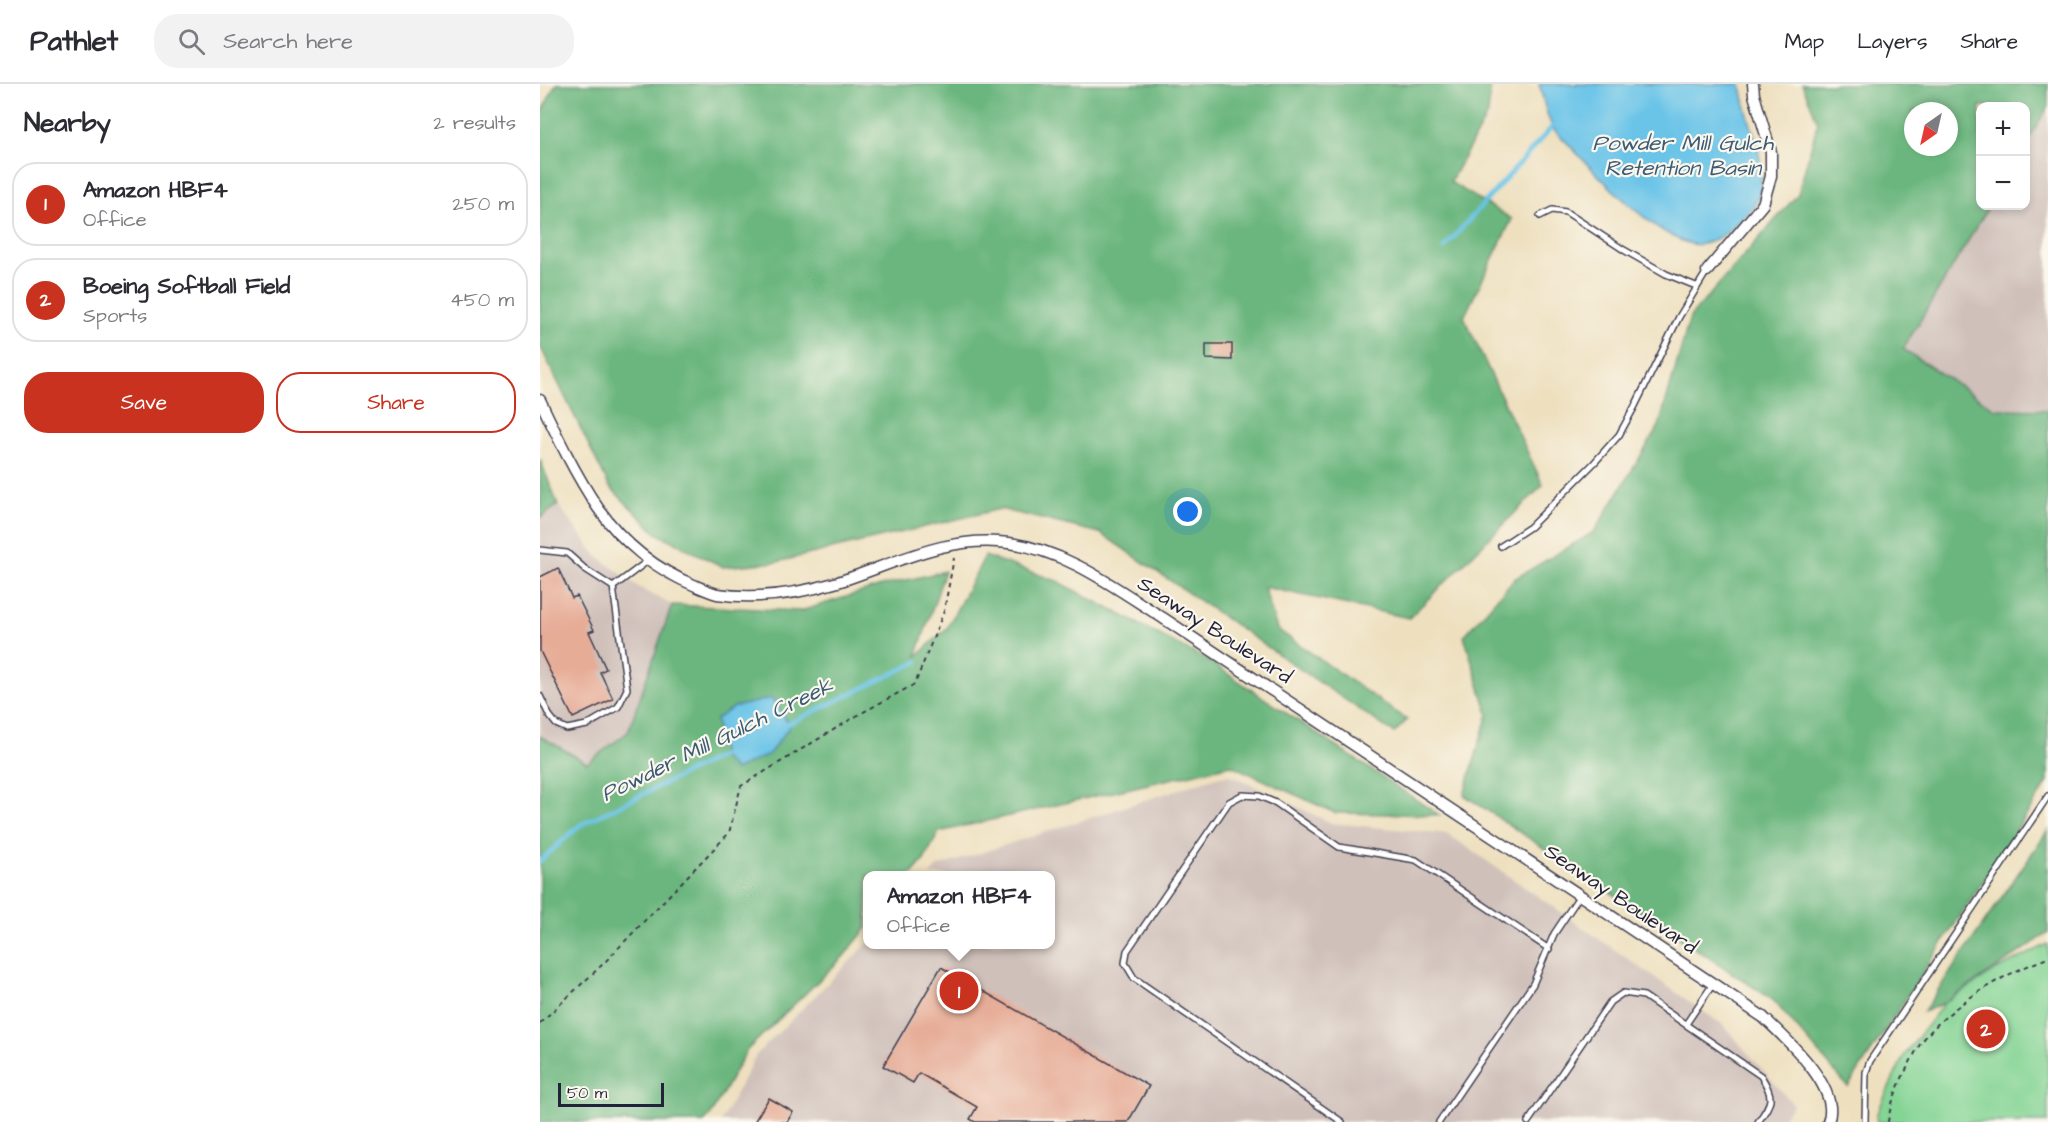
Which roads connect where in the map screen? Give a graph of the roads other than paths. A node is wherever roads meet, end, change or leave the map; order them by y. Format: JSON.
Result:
{"nodes":[{"id":1,"x":1753,"y":84,"type":"edge"},
{"id":2,"x":1540,"y":216,"type":"dead end"},
{"id":3,"x":1707,"y":271,"type":"joint"},
{"id":4,"x":1696,"y":286,"type":"junction"},
{"id":5,"x":540,"y":400,"type":"edge"},
{"id":6,"x":1501,"y":546,"type":"dead end"},
{"id":7,"x":540,"y":550,"type":"edge"},
{"id":8,"x":649,"y":560,"type":"junction"},
{"id":9,"x":613,"y":587,"type":"junction"},
{"id":10,"x":540,"y":696,"type":"edge"},
{"id":11,"x":2048,"y":796,"type":"edge"},
{"id":12,"x":1580,"y":895,"type":"junction"},
{"id":13,"x":1549,"y":949,"type":"junction"},
{"id":14,"x":1713,"y":984,"type":"junction"},
{"id":15,"x":1686,"y":1024,"type":"junction"},
{"id":16,"x":1829,"y":1121,"type":"edge"},
{"id":17,"x":1342,"y":1122,"type":"edge"},
{"id":18,"x":1439,"y":1122,"type":"edge"},
{"id":19,"x":1528,"y":1122,"type":"edge"},
{"id":20,"x":1758,"y":1122,"type":"edge"},
{"id":21,"x":1865,"y":1122,"type":"edge"}],
"edges":[{"from":1,"to":3,"type":"street"},
{"from":2,"to":4,"type":"lane"},
{"from":3,"to":4,"type":"lane"},
{"from":4,"to":6,"type":"lane"},
{"from":5,"to":8,"type":"street","name":"Seaway Boulevard"},
{"from":7,"to":9,"type":"lane"},
{"from":8,"to":9,"type":"lane"},
{"from":8,"to":12,"type":"street","name":"Seaway Boulevard"},
{"from":9,"to":10,"type":"lane"},
{"from":11,"to":21,"type":"lane"},
{"from":12,"to":13,"type":"lane"},
{"from":12,"to":14,"type":"street","name":"Seaway Boulevard"},
{"from":13,"to":17,"type":"lane"},
{"from":13,"to":18,"type":"lane"},
{"from":14,"to":15,"type":"lane"},
{"from":14,"to":16,"type":"street","name":"Seaway Boulevard"},
{"from":15,"to":19,"type":"lane"},
{"from":15,"to":20,"type":"lane"}]}
